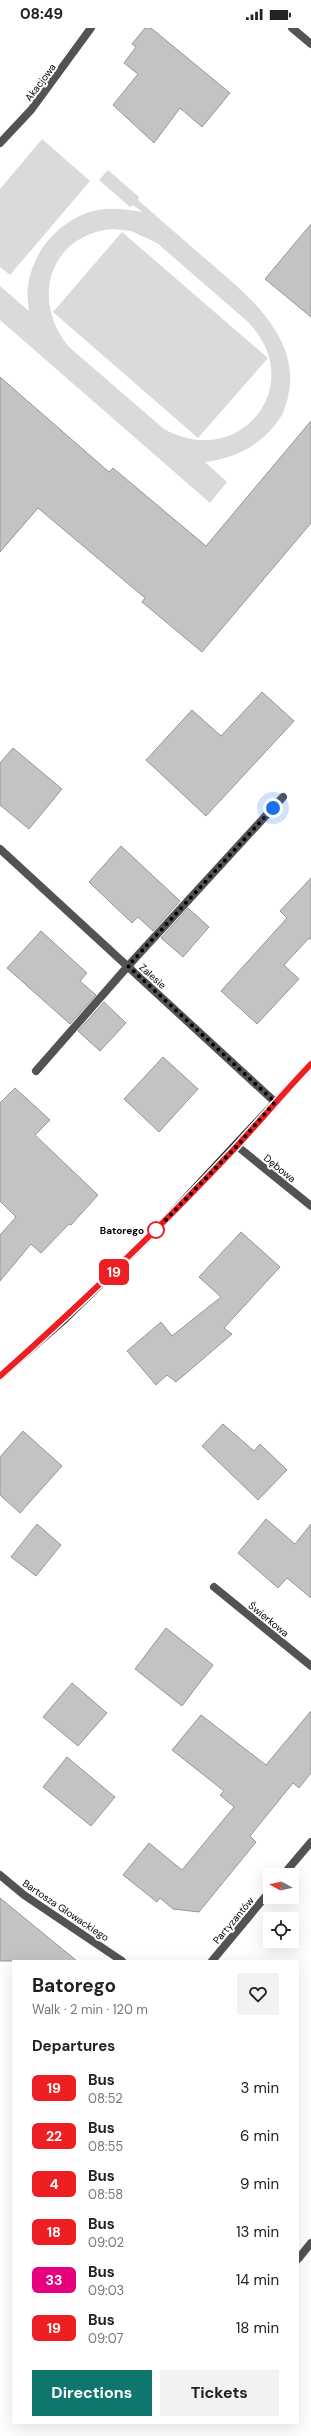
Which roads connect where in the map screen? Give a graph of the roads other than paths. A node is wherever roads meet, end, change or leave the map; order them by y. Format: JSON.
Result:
{"nodes":[{"id":1,"x":91,"y":28,"type":"edge"},
{"id":2,"x":292,"y":28,"type":"edge"},
{"id":3,"x":311,"y":44,"type":"edge"},
{"id":4,"x":0,"y":143,"type":"edge"},
{"id":5,"x":283,"y":797,"type":"dead end"},
{"id":6,"x":0,"y":849,"type":"edge"},
{"id":7,"x":128,"y":966,"type":"junction"},
{"id":8,"x":311,"y":1064,"type":"edge"},
{"id":9,"x":36,"y":1072,"type":"dead end"},
{"id":10,"x":275,"y":1102,"type":"junction"},
{"id":11,"x":237,"y":1146,"type":"junction"},
{"id":12,"x":311,"y":1206,"type":"edge"},
{"id":13,"x":0,"y":1376,"type":"edge"},
{"id":14,"x":214,"y":1587,"type":"dead end"},
{"id":15,"x":311,"y":1666,"type":"edge"},
{"id":16,"x":311,"y":1842,"type":"edge"},
{"id":17,"x":289,"y":1868,"type":"edge"},
{"id":18,"x":0,"y":1875,"type":"edge"},
{"id":19,"x":263,"y":1899,"type":"edge"},
{"id":20,"x":121,"y":1960,"type":"edge"},
{"id":21,"x":213,"y":1960,"type":"edge"},
{"id":22,"x":311,"y":2243,"type":"edge"},
{"id":23,"x":299,"y":2258,"type":"edge"}],
"edges":[{"from":1,"to":4,"type":"street","name":"Akacjowa"},
{"from":2,"to":3,"type":"street"},
{"from":5,"to":7,"type":"street"},
{"from":6,"to":7,"type":"street","name":"Zalesie"},
{"from":7,"to":9,"type":"street"},
{"from":7,"to":10,"type":"street","name":"Zalesie"},
{"from":8,"to":10,"type":"street"},
{"from":10,"to":11,"type":"street"},
{"from":11,"to":12,"type":"street","name":"Dębowa"},
{"from":11,"to":13,"type":"street"},
{"from":14,"to":15,"type":"street","name":"Świerkowa"},
{"from":16,"to":17,"type":"street"},
{"from":18,"to":20,"type":"street","name":"Bartosza Głowackiego"},
{"from":19,"to":21,"type":"street","name":"Partyzantów"},
{"from":22,"to":23,"type":"street"}]}
